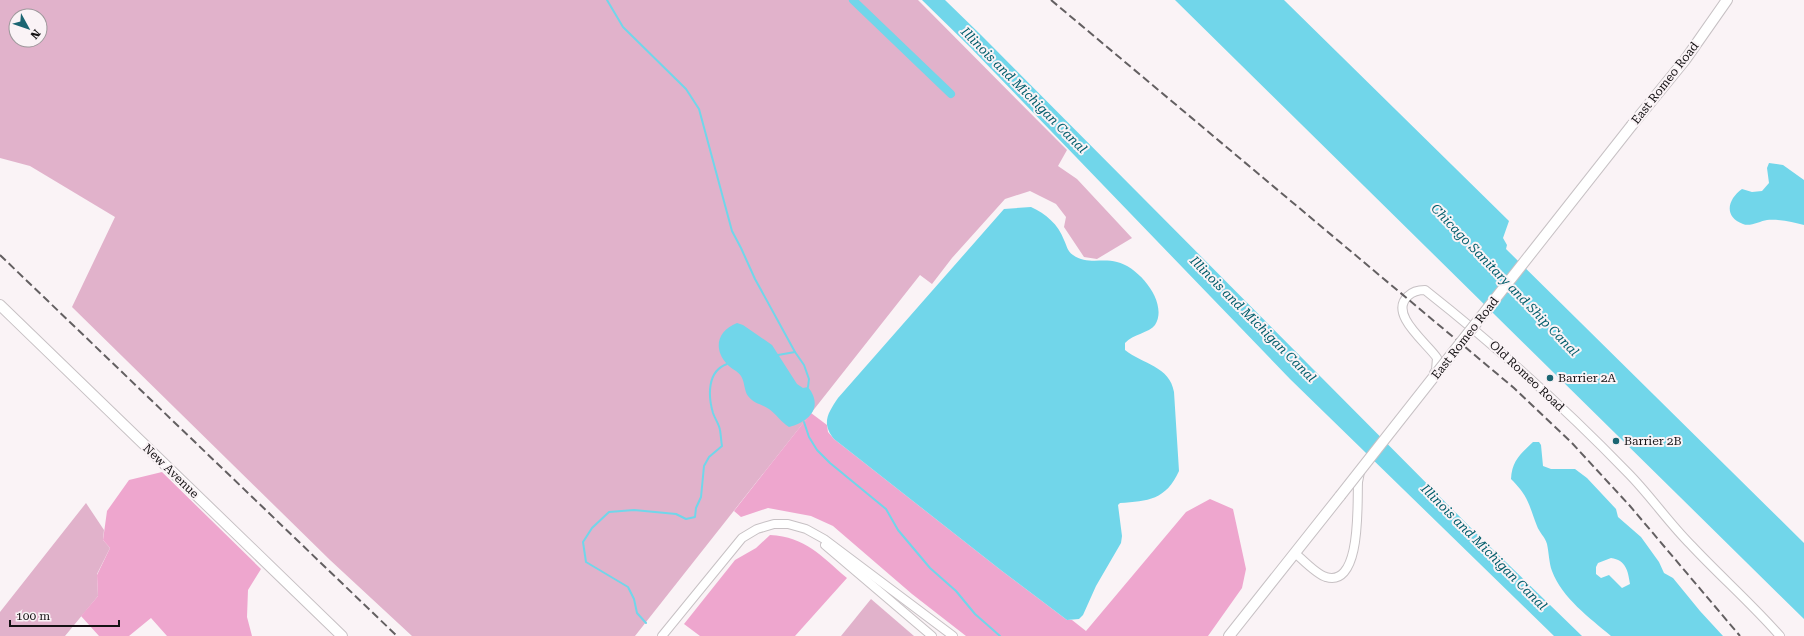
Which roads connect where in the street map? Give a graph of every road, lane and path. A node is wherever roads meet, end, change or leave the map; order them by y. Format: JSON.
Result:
{"nodes":[{"id":1,"x":1727,"y":0,"type":"edge"},
{"id":2,"x":0,"y":306,"type":"edge"},
{"id":3,"x":815,"y":534,"type":"junction"},
{"id":4,"x":1295,"y":553,"type":"junction"},
{"id":5,"x":342,"y":636,"type":"edge"},
{"id":6,"x":662,"y":636,"type":"edge"},
{"id":7,"x":932,"y":636,"type":"edge"},
{"id":8,"x":953,"y":636,"type":"edge"},
{"id":9,"x":1230,"y":636,"type":"edge"},
{"id":10,"x":1780,"y":636,"type":"edge"}],
"edges":[{"from":1,"to":4,"type":"main road","name":"East Romeo Road","bridge":true},
{"from":2,"to":5,"type":"main road","name":"New Avenue"},
{"from":3,"to":6,"type":"street"},
{"from":3,"to":7,"type":"street"},
{"from":3,"to":8,"type":"street"},
{"from":4,"to":9,"type":"main road","name":"East Romeo Road"},
{"from":4,"to":10,"type":"street","name":"Old Romeo Road","bridge":true}]}
